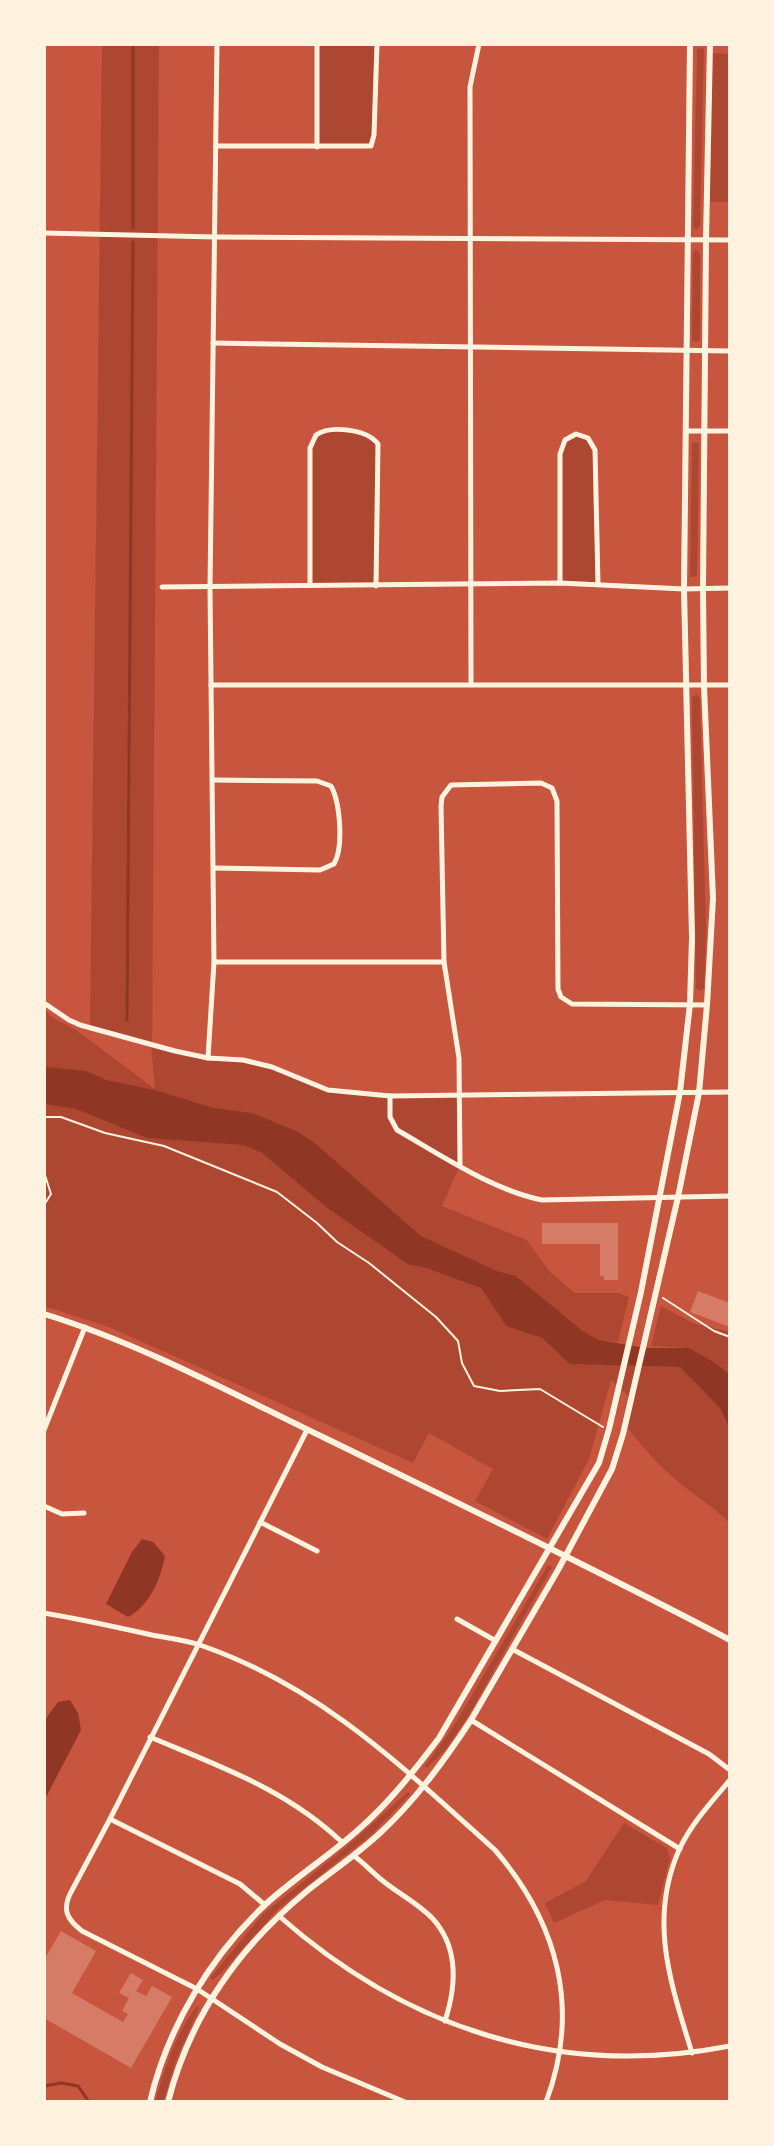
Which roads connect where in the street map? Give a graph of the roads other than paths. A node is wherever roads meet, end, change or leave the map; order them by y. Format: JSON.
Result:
{"nodes":[{"id":1,"x":217,"y":44,"type":"edge"},
{"id":2,"x":317,"y":44,"type":"edge"},
{"id":3,"x":377,"y":44,"type":"edge"},
{"id":4,"x":479,"y":44,"type":"edge"},
{"id":5,"x":690,"y":44,"type":"edge"},
{"id":6,"x":710,"y":44,"type":"edge"},
{"id":7,"x":216,"y":146,"type":"junction"},
{"id":8,"x":317,"y":147,"type":"junction"},
{"id":9,"x":44,"y":233,"type":"edge"},
{"id":10,"x":215,"y":237,"type":"junction"},
{"id":11,"x":471,"y":239,"type":"junction"},
{"id":12,"x":687,"y":240,"type":"junction"},
{"id":13,"x":706,"y":240,"type":"junction"},
{"id":14,"x":730,"y":240,"type":"edge"},
{"id":15,"x":213,"y":343,"type":"junction"},
{"id":16,"x":471,"y":346,"type":"junction"},
{"id":17,"x":687,"y":351,"type":"junction"},
{"id":18,"x":705,"y":351,"type":"junction"},
{"id":19,"x":730,"y":351,"type":"edge"},
{"id":20,"x":686,"y":431,"type":"junction"},
{"id":21,"x":704,"y":431,"type":"junction"},
{"id":22,"x":730,"y":431,"type":"edge"},
{"id":23,"x":560,"y":583,"type":"junction"},
{"id":24,"x":310,"y":584,"type":"junction"},
{"id":25,"x":598,"y":584,"type":"junction"},
{"id":26,"x":471,"y":585,"type":"junction"},
{"id":27,"x":376,"y":586,"type":"junction"},
{"id":28,"x":162,"y":587,"type":"dead end"},
{"id":29,"x":210,"y":588,"type":"junction"},
{"id":30,"x":730,"y":588,"type":"edge"},
{"id":31,"x":684,"y":589,"type":"junction"},
{"id":32,"x":703,"y":589,"type":"junction"},
{"id":33,"x":471,"y":684,"type":"junction"},
{"id":34,"x":211,"y":685,"type":"junction"},
{"id":35,"x":686,"y":685,"type":"junction"},
{"id":36,"x":730,"y":685,"type":"edge"},
{"id":37,"x":704,"y":686,"type":"junction"},
{"id":38,"x":213,"y":780,"type":"junction"},
{"id":39,"x":214,"y":868,"type":"junction"},
{"id":40,"x":214,"y":962,"type":"junction"},
{"id":41,"x":444,"y":962,"type":"junction"},
{"id":42,"x":44,"y":1003,"type":"edge"},
{"id":43,"x":690,"y":1004,"type":"junction"},
{"id":44,"x":707,"y":1005,"type":"junction"},
{"id":45,"x":208,"y":1058,"type":"junction"},
{"id":46,"x":680,"y":1092,"type":"junction"},
{"id":47,"x":730,"y":1092,"type":"edge"},
{"id":48,"x":699,"y":1093,"type":"junction"},
{"id":49,"x":461,"y":1095,"type":"junction"},
{"id":50,"x":390,"y":1096,"type":"junction"},
{"id":51,"x":460,"y":1165,"type":"junction"},
{"id":52,"x":730,"y":1196,"type":"edge"},
{"id":53,"x":678,"y":1197,"type":"junction"},
{"id":54,"x":659,"y":1199,"type":"junction"},
{"id":55,"x":44,"y":1314,"type":"edge"},
{"id":56,"x":85,"y":1327,"type":"junction"},
{"id":57,"x":44,"y":1430,"type":"edge"},
{"id":58,"x":307,"y":1430,"type":"junction"},
{"id":59,"x":44,"y":1506,"type":"edge"},
{"id":60,"x":84,"y":1513,"type":"dead end"},
{"id":61,"x":260,"y":1522,"type":"junction"},
{"id":62,"x":551,"y":1548,"type":"junction"},
{"id":63,"x":317,"y":1551,"type":"dead end"},
{"id":64,"x":566,"y":1555,"type":"junction"},
{"id":65,"x":44,"y":1613,"type":"edge"},
{"id":66,"x":457,"y":1619,"type":"dead end"},
{"id":67,"x":730,"y":1640,"type":"edge"},
{"id":68,"x":497,"y":1641,"type":"junction"},
{"id":69,"x":198,"y":1644,"type":"junction"},
{"id":70,"x":512,"y":1649,"type":"junction"},
{"id":71,"x":471,"y":1720,"type":"junction"},
{"id":72,"x":150,"y":1737,"type":"junction"},
{"id":73,"x":730,"y":1770,"type":"edge"},
{"id":74,"x":411,"y":1776,"type":"junction"},
{"id":75,"x":730,"y":1780,"type":"edge"},
{"id":76,"x":423,"y":1786,"type":"junction"},
{"id":77,"x":110,"y":1819,"type":"junction"},
{"id":78,"x":343,"y":1843,"type":"junction"},
{"id":79,"x":680,"y":1849,"type":"junction"},
{"id":80,"x":354,"y":1856,"type":"junction"},
{"id":81,"x":265,"y":1905,"type":"junction"},
{"id":82,"x":279,"y":1916,"type":"junction"},
{"id":83,"x":197,"y":1989,"type":"junction"},
{"id":84,"x":210,"y":1998,"type":"junction"},
{"id":85,"x":445,"y":2021,"type":"junction"},
{"id":86,"x":730,"y":2046,"type":"edge"},
{"id":87,"x":559,"y":2051,"type":"junction"},
{"id":88,"x":692,"y":2053,"type":"junction"},
{"id":89,"x":150,"y":2102,"type":"edge"},
{"id":90,"x":168,"y":2102,"type":"edge"},
{"id":91,"x":405,"y":2102,"type":"edge"},
{"id":92,"x":546,"y":2102,"type":"edge"}],
"edges":[{"from":1,"to":7,"type":"street"},
{"from":2,"to":8,"type":"street"},
{"from":3,"to":8,"type":"street"},
{"from":4,"to":11,"type":"street"},
{"from":5,"to":12,"type":"street"},
{"from":6,"to":13,"type":"street"},
{"from":7,"to":8,"type":"street"},
{"from":7,"to":10,"type":"street"},
{"from":9,"to":10,"type":"street"},
{"from":10,"to":11,"type":"street"},
{"from":10,"to":15,"type":"street"},
{"from":11,"to":12,"type":"street"},
{"from":11,"to":16,"type":"street"},
{"from":12,"to":13,"type":"street"},
{"from":12,"to":17,"type":"street"},
{"from":13,"to":14,"type":"street"},
{"from":13,"to":18,"type":"street"},
{"from":15,"to":16,"type":"street"},
{"from":15,"to":29,"type":"street"},
{"from":16,"to":17,"type":"street"},
{"from":16,"to":26,"type":"street"},
{"from":17,"to":18,"type":"street"},
{"from":17,"to":20,"type":"street"},
{"from":18,"to":19,"type":"street"},
{"from":18,"to":21,"type":"street"},
{"from":20,"to":21,"type":"street"},
{"from":20,"to":31,"type":"street"},
{"from":21,"to":22,"type":"street"},
{"from":21,"to":32,"type":"street"},
{"from":23,"to":25,"type":"street"},
{"from":23,"to":25,"type":"street"},
{"from":23,"to":26,"type":"street"},
{"from":24,"to":27,"type":"street"},
{"from":24,"to":27,"type":"street"},
{"from":24,"to":29,"type":"street"},
{"from":25,"to":31,"type":"street"},
{"from":26,"to":27,"type":"street"},
{"from":26,"to":33,"type":"street"},
{"from":28,"to":29,"type":"street"},
{"from":29,"to":34,"type":"street"},
{"from":30,"to":32,"type":"street"},
{"from":31,"to":32,"type":"street"},
{"from":31,"to":35,"type":"street"},
{"from":32,"to":37,"type":"street"},
{"from":33,"to":34,"type":"street"},
{"from":33,"to":35,"type":"street"},
{"from":34,"to":38,"type":"street"},
{"from":35,"to":37,"type":"street"},
{"from":35,"to":43,"type":"street"},
{"from":36,"to":37,"type":"street"},
{"from":37,"to":44,"type":"street"},
{"from":38,"to":39,"type":"street"},
{"from":38,"to":39,"type":"street"},
{"from":39,"to":40,"type":"street"},
{"from":40,"to":41,"type":"street"},
{"from":40,"to":45,"type":"street"},
{"from":41,"to":43,"type":"street"},
{"from":41,"to":49,"type":"street"},
{"from":42,"to":45,"type":"street"},
{"from":43,"to":44,"type":"street"},
{"from":43,"to":46,"type":"street"},
{"from":44,"to":48,"type":"street"},
{"from":45,"to":50,"type":"street"},
{"from":46,"to":48,"type":"street"},
{"from":46,"to":49,"type":"street"},
{"from":46,"to":54,"type":"street"},
{"from":47,"to":48,"type":"street"},
{"from":48,"to":53,"type":"street"},
{"from":49,"to":50,"type":"street"},
{"from":49,"to":51,"type":"street"},
{"from":50,"to":51,"type":"street"},
{"from":51,"to":54,"type":"street"},
{"from":52,"to":53,"type":"street"},
{"from":53,"to":54,"type":"street"},
{"from":53,"to":64,"type":"street"},
{"from":54,"to":62,"type":"street"},
{"from":55,"to":56,"type":"street"},
{"from":56,"to":57,"type":"street"},
{"from":56,"to":58,"type":"street"},
{"from":58,"to":61,"type":"street"},
{"from":58,"to":62,"type":"street"},
{"from":59,"to":60,"type":"street"},
{"from":61,"to":63,"type":"street"},
{"from":61,"to":69,"type":"street"},
{"from":62,"to":64,"type":"street"},
{"from":62,"to":68,"type":"street"},
{"from":64,"to":67,"type":"street"},
{"from":64,"to":70,"type":"street"},
{"from":65,"to":69,"type":"street"},
{"from":66,"to":68,"type":"street"},
{"from":68,"to":74,"type":"street"},
{"from":69,"to":72,"type":"street"},
{"from":69,"to":74,"type":"street"},
{"from":70,"to":71,"type":"street"},
{"from":70,"to":73,"type":"street"},
{"from":71,"to":76,"type":"street"},
{"from":71,"to":79,"type":"street"},
{"from":72,"to":77,"type":"street"},
{"from":72,"to":78,"type":"street"},
{"from":74,"to":76,"type":"street"},
{"from":74,"to":78,"type":"street"},
{"from":75,"to":79,"type":"street"},
{"from":76,"to":80,"type":"street"},
{"from":76,"to":87,"type":"street"},
{"from":77,"to":81,"type":"street"},
{"from":77,"to":83,"type":"street"},
{"from":78,"to":81,"type":"street"},
{"from":79,"to":88,"type":"street"},
{"from":80,"to":82,"type":"street"},
{"from":80,"to":85,"type":"street"},
{"from":81,"to":83,"type":"street"},
{"from":82,"to":84,"type":"street"},
{"from":82,"to":85,"type":"street"},
{"from":83,"to":84,"type":"street"},
{"from":83,"to":89,"type":"street"},
{"from":84,"to":90,"type":"street"},
{"from":84,"to":91,"type":"street"},
{"from":85,"to":87,"type":"street"},
{"from":86,"to":88,"type":"street"},
{"from":87,"to":88,"type":"street"},
{"from":87,"to":92,"type":"street"}]}
